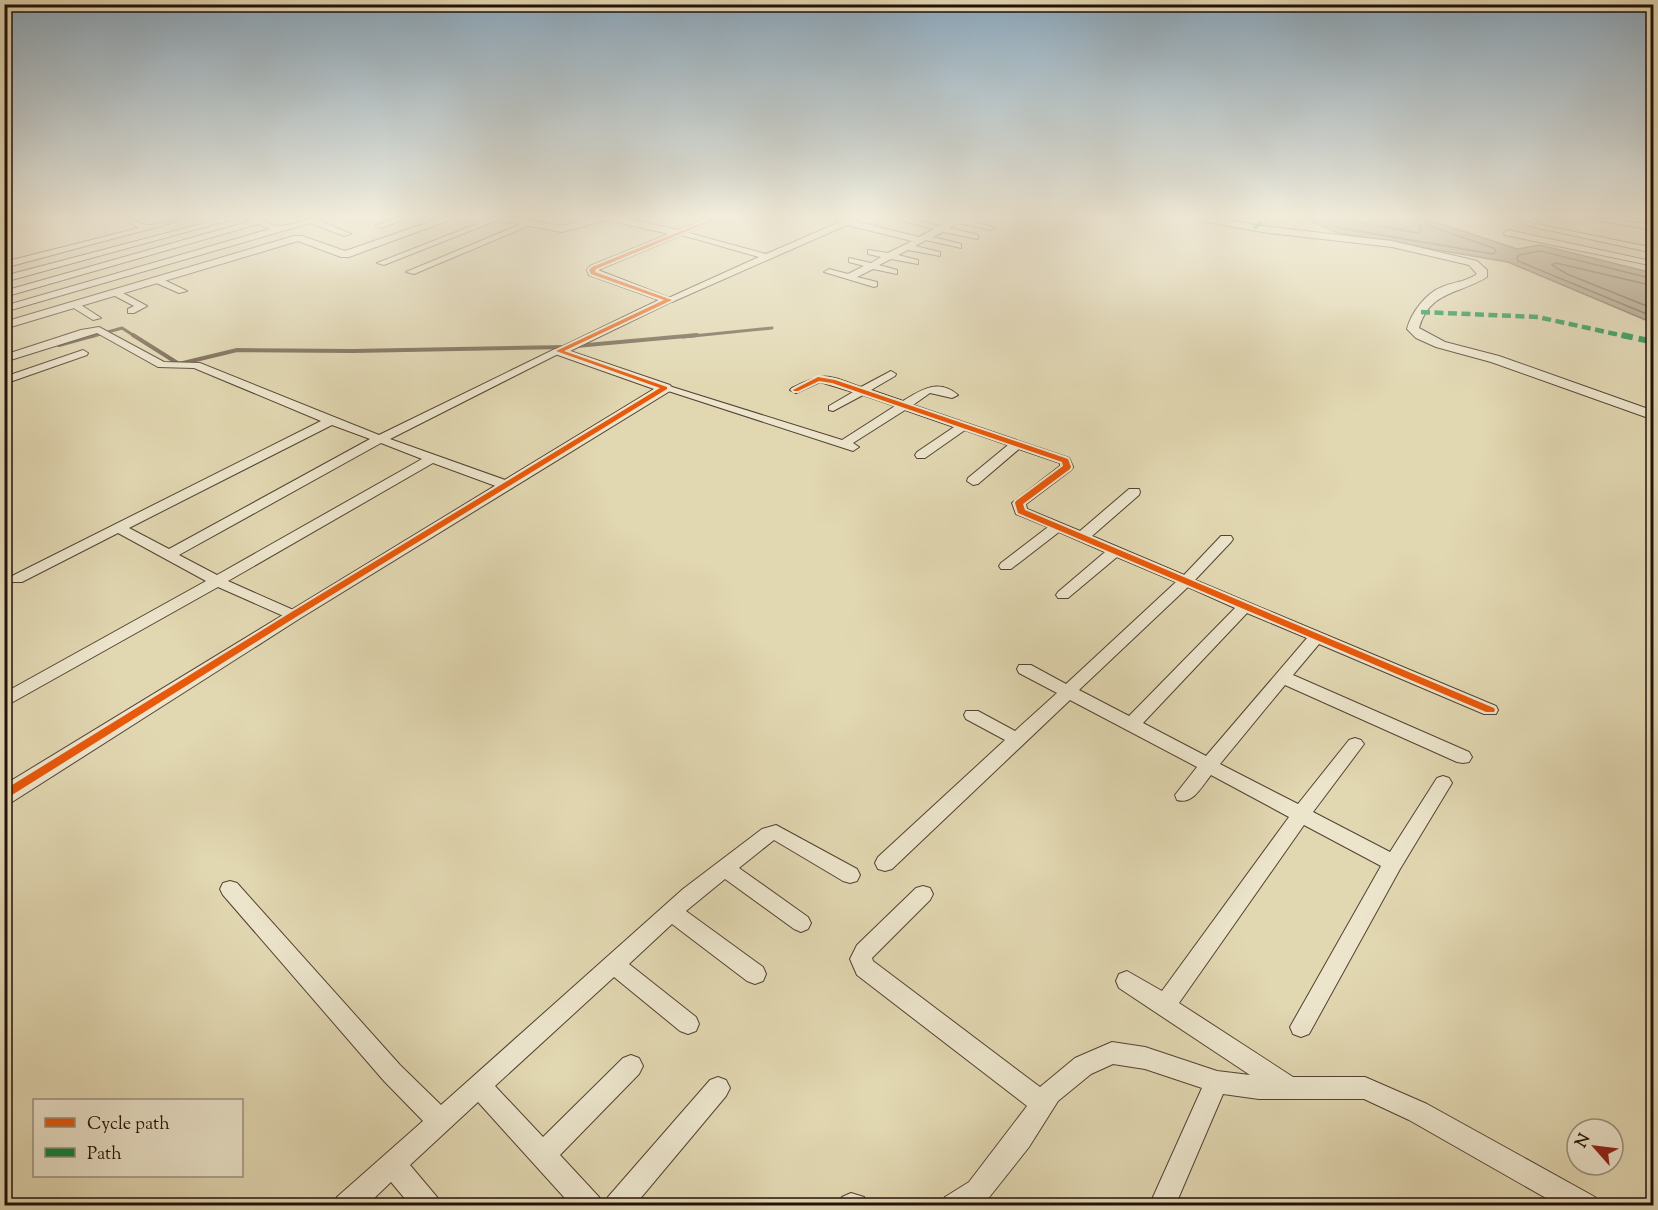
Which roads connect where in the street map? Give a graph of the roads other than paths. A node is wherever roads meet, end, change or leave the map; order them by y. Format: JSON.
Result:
{"nodes":[{"id":1,"x":21,"y":274,"type":"edge"},
{"id":2,"x":73,"y":274,"type":"edge"},
{"id":3,"x":122,"y":274,"type":"edge"},
{"id":4,"x":176,"y":274,"type":"edge"},
{"id":5,"x":603,"y":274,"type":"edge"},
{"id":6,"x":727,"y":274,"type":"edge"},
{"id":7,"x":839,"y":274,"type":"edge"},
{"id":8,"x":855,"y":274,"type":"edge"},
{"id":9,"x":1483,"y":274,"type":"edge"},
{"id":10,"x":850,"y":277,"type":"junction"},
{"id":11,"x":4,"y":279,"type":"edge"},
{"id":12,"x":157,"y":280,"type":"junction"},
{"id":13,"x":874,"y":284,"type":"dead end"},
{"id":14,"x":182,"y":291,"type":"dead end"},
{"id":15,"x":116,"y":293,"type":"junction"},
{"id":16,"x":4,"y":294,"type":"edge"},
{"id":17,"x":669,"y":300,"type":"junction"},
{"id":18,"x":75,"y":305,"type":"junction"},
{"id":19,"x":4,"y":309,"type":"edge"},
{"id":20,"x":131,"y":311,"type":"dead end"},
{"id":21,"x":96,"y":318,"type":"dead end"},
{"id":22,"x":4,"y":326,"type":"edge"},
{"id":23,"x":559,"y":351,"type":"junction"},
{"id":24,"x":83,"y":353,"type":"dead end"},
{"id":25,"x":4,"y":358,"type":"edge"},
{"id":26,"x":891,"y":374,"type":"dead end"},
{"id":27,"x":4,"y":381,"type":"edge"},
{"id":28,"x":665,"y":388,"type":"junction"},
{"id":29,"x":796,"y":390,"type":"dead end"},
{"id":30,"x":862,"y":391,"type":"junction"},
{"id":31,"x":952,"y":395,"type":"dead end"},
{"id":32,"x":904,"y":405,"type":"junction"},
{"id":33,"x":833,"y":408,"type":"dead end"},
{"id":34,"x":1653,"y":416,"type":"edge"},
{"id":35,"x":332,"y":421,"type":"junction"},
{"id":36,"x":962,"y":427,"type":"junction"},
{"id":37,"x":380,"y":439,"type":"junction"},
{"id":38,"x":1016,"y":445,"type":"junction"},
{"id":39,"x":921,"y":455,"type":"dead end"},
{"id":40,"x":432,"y":458,"type":"junction"},
{"id":41,"x":973,"y":481,"type":"dead end"},
{"id":42,"x":506,"y":485,"type":"junction"},
{"id":43,"x":1134,"y":492,"type":"dead end"},
{"id":44,"x":1057,"y":526,"type":"junction"},
{"id":45,"x":118,"y":528,"type":"junction"},
{"id":46,"x":1082,"y":537,"type":"junction"},
{"id":47,"x":1226,"y":539,"type":"dead end"},
{"id":48,"x":1115,"y":551,"type":"junction"},
{"id":49,"x":169,"y":555,"type":"junction"},
{"id":50,"x":1006,"y":566,"type":"dead end"},
{"id":51,"x":17,"y":579,"type":"dead end"},
{"id":52,"x":217,"y":581,"type":"junction"},
{"id":53,"x":1186,"y":581,"type":"junction"},
{"id":54,"x":1064,"y":595,"type":"dead end"},
{"id":55,"x":1245,"y":606,"type":"junction"},
{"id":56,"x":293,"y":615,"type":"junction"},
{"id":57,"x":1317,"y":636,"type":"junction"},
{"id":58,"x":1025,"y":669,"type":"dead end"},
{"id":59,"x":1282,"y":677,"type":"junction"},
{"id":60,"x":1068,"y":692,"type":"junction"},
{"id":61,"x":4,"y":701,"type":"edge"},
{"id":62,"x":1490,"y":710,"type":"dead end"},
{"id":63,"x":972,"y":715,"type":"dead end"},
{"id":64,"x":1131,"y":725,"type":"junction"},
{"id":65,"x":1017,"y":740,"type":"junction"},
{"id":66,"x":1355,"y":744,"type":"dead end"},
{"id":67,"x":1463,"y":757,"type":"dead end"},
{"id":68,"x":1209,"y":765,"type":"junction"},
{"id":69,"x":1443,"y":783,"type":"dead end"},
{"id":70,"x":1184,"y":795,"type":"dead end"},
{"id":71,"x":4,"y":796,"type":"edge"},
{"id":72,"x":1301,"y":814,"type":"junction"},
{"id":73,"x":885,"y":863,"type":"dead end"},
{"id":74,"x":1393,"y":863,"type":"junction"},
{"id":75,"x":725,"y":869,"type":"junction"},
{"id":76,"x":850,"y":875,"type":"dead end"},
{"id":77,"x":230,"y":889,"type":"dead end"},
{"id":78,"x":923,"y":894,"type":"dead end"},
{"id":79,"x":671,"y":912,"type":"junction"},
{"id":80,"x":801,"y":923,"type":"dead end"},
{"id":81,"x":613,"y":964,"type":"junction"},
{"id":82,"x":755,"y":974,"type":"dead end"},
{"id":83,"x":1127,"y":981,"type":"dead end"},
{"id":84,"x":1164,"y":1006,"type":"junction"},
{"id":85,"x":688,"y":1024,"type":"dead end"},
{"id":86,"x":1301,"y":1028,"type":"dead end"},
{"id":87,"x":631,"y":1066,"type":"dead end"},
{"id":88,"x":1217,"y":1082,"type":"junction"},
{"id":89,"x":478,"y":1086,"type":"junction"},
{"id":90,"x":718,"y":1088,"type":"dead end"},
{"id":91,"x":1291,"y":1088,"type":"junction"},
{"id":92,"x":1043,"y":1103,"type":"junction"},
{"id":93,"x":441,"y":1120,"type":"junction"},
{"id":94,"x":543,"y":1155,"type":"junction"},
{"id":95,"x":392,"y":1164,"type":"junction"},
{"id":96,"x":346,"y":1206,"type":"edge"},
{"id":97,"x":428,"y":1206,"type":"edge"},
{"id":98,"x":590,"y":1206,"type":"edge"},
{"id":99,"x":617,"y":1206,"type":"edge"},
{"id":100,"x":851,"y":1206,"type":"edge"},
{"id":101,"x":855,"y":1206,"type":"edge"},
{"id":102,"x":954,"y":1206,"type":"edge"},
{"id":103,"x":1162,"y":1206,"type":"edge"},
{"id":104,"x":1586,"y":1206,"type":"edge"}],
"edges":[{"from":1,"to":11,"type":"street"},
{"from":2,"to":16,"type":"street"},
{"from":3,"to":19,"type":"street"},
{"from":4,"to":12,"type":"street"},
{"from":5,"to":17,"type":"street"},
{"from":6,"to":17,"type":"street"},
{"from":7,"to":10,"type":"street"},
{"from":8,"to":10,"type":"street"},
{"from":9,"to":34,"type":"street"},
{"from":10,"to":13,"type":"street"},
{"from":12,"to":14,"type":"street"},
{"from":12,"to":15,"type":"street"},
{"from":15,"to":18,"type":"street"},
{"from":15,"to":20,"type":"street"},
{"from":17,"to":23,"type":"street"},
{"from":18,"to":21,"type":"street"},
{"from":18,"to":22,"type":"street"},
{"from":23,"to":28,"type":"street"},
{"from":23,"to":37,"type":"street"},
{"from":24,"to":27,"type":"street"},
{"from":25,"to":35,"type":"street"},
{"from":26,"to":30,"type":"street"},
{"from":28,"to":32,"type":"street"},
{"from":28,"to":42,"type":"street"},
{"from":29,"to":30,"type":"street"},
{"from":30,"to":32,"type":"street"},
{"from":30,"to":33,"type":"street"},
{"from":31,"to":32,"type":"street"},
{"from":32,"to":36,"type":"street"},
{"from":35,"to":37,"type":"street"},
{"from":35,"to":45,"type":"street"},
{"from":36,"to":38,"type":"street"},
{"from":36,"to":39,"type":"street"},
{"from":37,"to":40,"type":"street"},
{"from":37,"to":49,"type":"street"},
{"from":38,"to":41,"type":"street"},
{"from":38,"to":44,"type":"street"},
{"from":40,"to":42,"type":"street"},
{"from":40,"to":52,"type":"street"},
{"from":42,"to":56,"type":"street"},
{"from":43,"to":46,"type":"street"},
{"from":44,"to":46,"type":"street"},
{"from":44,"to":50,"type":"street"},
{"from":45,"to":49,"type":"street"},
{"from":45,"to":51,"type":"street"},
{"from":46,"to":48,"type":"street"},
{"from":47,"to":53,"type":"street"},
{"from":48,"to":53,"type":"street"},
{"from":48,"to":54,"type":"street"},
{"from":49,"to":52,"type":"street"},
{"from":52,"to":56,"type":"street"},
{"from":52,"to":61,"type":"street"},
{"from":53,"to":55,"type":"street"},
{"from":53,"to":60,"type":"street"},
{"from":55,"to":57,"type":"street"},
{"from":55,"to":64,"type":"street"},
{"from":56,"to":71,"type":"street"},
{"from":57,"to":59,"type":"street"},
{"from":57,"to":62,"type":"street"},
{"from":58,"to":60,"type":"street"},
{"from":59,"to":67,"type":"street"},
{"from":59,"to":68,"type":"street"},
{"from":60,"to":64,"type":"street"},
{"from":60,"to":65,"type":"street"},
{"from":63,"to":65,"type":"street"},
{"from":64,"to":68,"type":"street"},
{"from":65,"to":73,"type":"street"},
{"from":66,"to":72,"type":"street"},
{"from":68,"to":70,"type":"street"},
{"from":68,"to":72,"type":"street"},
{"from":69,"to":74,"type":"street"},
{"from":72,"to":74,"type":"street"},
{"from":72,"to":84,"type":"street"},
{"from":74,"to":86,"type":"street"},
{"from":75,"to":76,"type":"street"},
{"from":75,"to":79,"type":"street"},
{"from":75,"to":80,"type":"street"},
{"from":77,"to":93,"type":"street"},
{"from":78,"to":92,"type":"street"},
{"from":79,"to":81,"type":"street"},
{"from":79,"to":82,"type":"street"},
{"from":81,"to":85,"type":"street"},
{"from":81,"to":89,"type":"street"},
{"from":83,"to":84,"type":"street"},
{"from":84,"to":91,"type":"street"},
{"from":87,"to":94,"type":"street"},
{"from":88,"to":91,"type":"street"},
{"from":88,"to":92,"type":"street"},
{"from":88,"to":103,"type":"street"},
{"from":89,"to":93,"type":"street"},
{"from":89,"to":94,"type":"street"},
{"from":90,"to":99,"type":"street"},
{"from":91,"to":104,"type":"street"},
{"from":92,"to":102,"type":"street"},
{"from":93,"to":95,"type":"street"},
{"from":94,"to":98,"type":"street"},
{"from":95,"to":96,"type":"street"},
{"from":95,"to":97,"type":"street"},
{"from":100,"to":101,"type":"street"}]}
